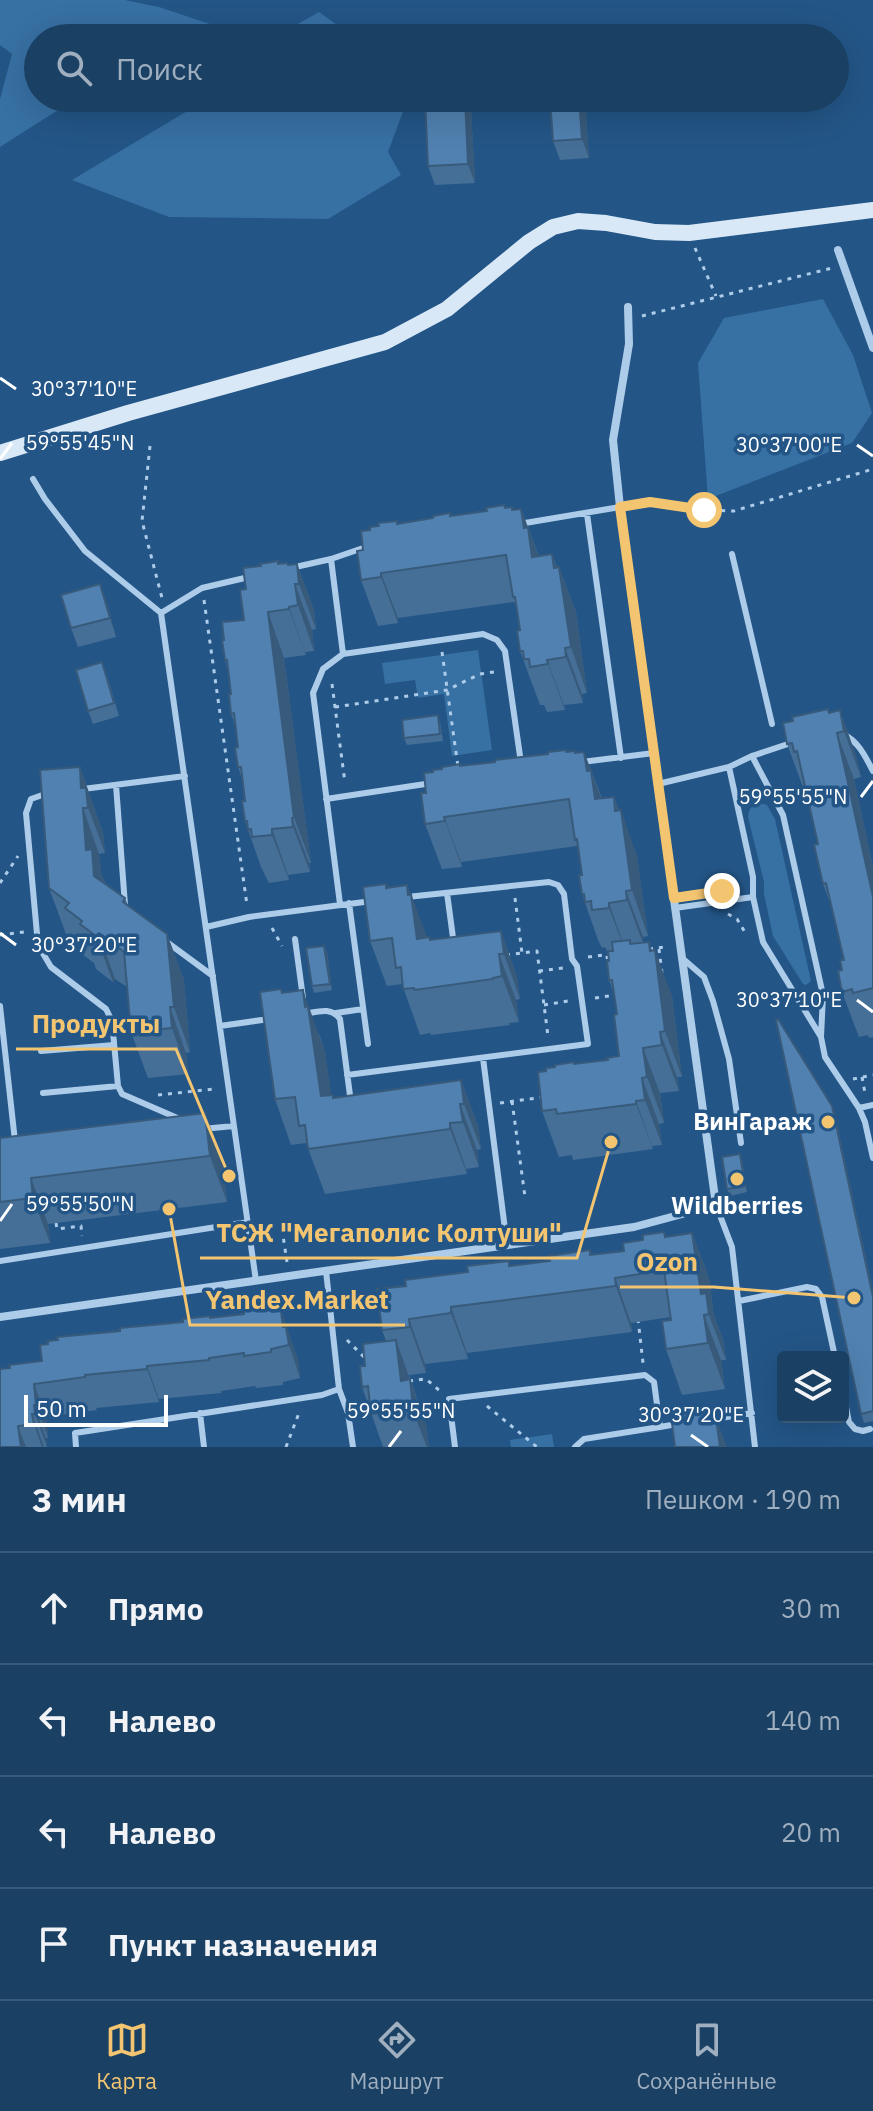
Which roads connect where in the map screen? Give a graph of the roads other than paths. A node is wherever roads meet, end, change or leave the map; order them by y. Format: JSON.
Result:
{"nodes":[{"id":1,"x":873,"y":210,"type":"edge"},
{"id":2,"x":838,"y":250,"type":"dead end"},
{"id":3,"x":628,"y":307,"type":"dead end"},
{"id":4,"x":873,"y":348,"type":"edge"},
{"id":5,"x":0,"y":453,"type":"edge"},
{"id":6,"x":33,"y":479,"type":"dead end"},
{"id":7,"x":620,"y":507,"type":"junction"},
{"id":8,"x":587,"y":514,"type":"junction"},
{"id":9,"x":511,"y":525,"type":"edge"},
{"id":10,"x":373,"y":544,"type":"edge"},
{"id":11,"x":732,"y":554,"type":"dead end"},
{"id":12,"x":331,"y":559,"type":"junction"},
{"id":13,"x":288,"y":568,"type":"edge"},
{"id":14,"x":259,"y":575,"type":"edge"},
{"id":15,"x":161,"y":613,"type":"junction"},
{"id":16,"x":343,"y":654,"type":"junction"},
{"id":17,"x":772,"y":724,"type":"dead end"},
{"id":18,"x":841,"y":732,"type":"edge"},
{"id":19,"x":800,"y":740,"type":"edge"},
{"id":20,"x":654,"y":753,"type":"junction"},
{"id":21,"x":752,"y":756,"type":"junction"},
{"id":22,"x":621,"y":758,"type":"junction"},
{"id":23,"x":579,"y":763,"type":"edge"},
{"id":24,"x":729,"y":767,"type":"junction"},
{"id":25,"x":522,"y":769,"type":"edge"},
{"id":26,"x":873,"y":771,"type":"edge"},
{"id":27,"x":185,"y":776,"type":"junction"},
{"id":28,"x":459,"y":779,"type":"edge"},
{"id":29,"x":658,"y":784,"type":"junction"},
{"id":30,"x":116,"y":785,"type":"junction"},
{"id":31,"x":72,"y":790,"type":"edge"},
{"id":32,"x":58,"y":792,"type":"edge"},
{"id":33,"x":326,"y":799,"type":"junction"},
{"id":34,"x":447,"y":893,"type":"junction"},
{"id":35,"x":405,"y":897,"type":"edge"},
{"id":36,"x":753,"y":897,"type":"junction"},
{"id":37,"x":377,"y":900,"type":"edge"},
{"id":38,"x":349,"y":903,"type":"junction"},
{"id":39,"x":340,"y":904,"type":"junction"},
{"id":40,"x":675,"y":908,"type":"junction"},
{"id":41,"x":125,"y":911,"type":"edge"},
{"id":42,"x":206,"y":927,"type":"junction"},
{"id":43,"x":163,"y":939,"type":"edge"},
{"id":44,"x":295,"y":939,"type":"dead end"},
{"id":45,"x":455,"y":948,"type":"edge"},
{"id":46,"x":682,"y":958,"type":"junction"},
{"id":47,"x":213,"y":976,"type":"junction"},
{"id":48,"x":0,"y":1006,"type":"edge"},
{"id":49,"x":363,"y":1009,"type":"junction"},
{"id":50,"x":336,"y":1013,"type":"junction"},
{"id":51,"x":305,"y":1014,"type":"junction"},
{"id":52,"x":291,"y":1016,"type":"edge"},
{"id":53,"x":277,"y":1018,"type":"edge"},
{"id":54,"x":220,"y":1026,"type":"junction"},
{"id":55,"x":821,"y":1037,"type":"junction"},
{"id":56,"x":368,"y":1044,"type":"dead end"},
{"id":57,"x":114,"y":1045,"type":"junction"},
{"id":58,"x":41,"y":1051,"type":"dead end"},
{"id":59,"x":483,"y":1058,"type":"junction"},
{"id":60,"x":347,"y":1075,"type":"junction"},
{"id":61,"x":118,"y":1086,"type":"junction"},
{"id":62,"x":43,"y":1093,"type":"dead end"},
{"id":63,"x":873,"y":1105,"type":"edge"},
{"id":64,"x":351,"y":1107,"type":"edge"},
{"id":65,"x":859,"y":1108,"type":"junction"},
{"id":66,"x":234,"y":1126,"type":"junction"},
{"id":67,"x":204,"y":1129,"type":"junction"},
{"id":68,"x":188,"y":1131,"type":"edge"},
{"id":69,"x":741,"y":1143,"type":"dead end"},
{"id":70,"x":16,"y":1149,"type":"edge"},
{"id":71,"x":873,"y":1158,"type":"edge"},
{"id":72,"x":716,"y":1205,"type":"junction"},
{"id":73,"x":248,"y":1222,"type":"junction"},
{"id":74,"x":507,"y":1245,"type":"junction"},
{"id":75,"x":0,"y":1261,"type":"edge"},
{"id":76,"x":326,"y":1271,"type":"junction"},
{"id":77,"x":256,"y":1281,"type":"junction"},
{"id":78,"x":739,"y":1301,"type":"junction"},
{"id":79,"x":0,"y":1317,"type":"edge"},
{"id":80,"x":834,"y":1351,"type":"edge"},
{"id":81,"x":339,"y":1389,"type":"junction"},
{"id":82,"x":200,"y":1413,"type":"junction"},
{"id":83,"x":752,"y":1413,"type":"junction"},
{"id":84,"x":706,"y":1420,"type":"edge"},
{"id":85,"x":691,"y":1422,"type":"edge"},
{"id":86,"x":849,"y":1422,"type":"edge"},
{"id":87,"x":660,"y":1427,"type":"junction"},
{"id":88,"x":870,"y":1429,"type":"dead end"},
{"id":89,"x":76,"y":1447,"type":"edge"},
{"id":90,"x":204,"y":1447,"type":"edge"},
{"id":91,"x":353,"y":1447,"type":"edge"},
{"id":92,"x":455,"y":1447,"type":"edge"},
{"id":93,"x":575,"y":1447,"type":"edge"},
{"id":94,"x":755,"y":1447,"type":"edge"}],
"edges":[{"from":1,"to":5,"type":"main road"},
{"from":2,"to":4,"type":"street"},
{"from":3,"to":7,"type":"street"},
{"from":6,"to":15,"type":"lane"},
{"from":7,"to":8,"type":"lane"},
{"from":7,"to":20,"type":"street"},
{"from":8,"to":9,"type":"lane"},
{"from":8,"to":22,"type":"lane"},
{"from":10,"to":12,"type":"lane"},
{"from":11,"to":17,"type":"lane"},
{"from":12,"to":13,"type":"lane"},
{"from":12,"to":16,"type":"lane"},
{"from":14,"to":15,"type":"lane"},
{"from":15,"to":27,"type":"lane"},
{"from":16,"to":25,"type":"lane"},
{"from":16,"to":33,"type":"lane"},
{"from":18,"to":26,"type":"lane"},
{"from":19,"to":21,"type":"lane"},
{"from":20,"to":22,"type":"lane"},
{"from":20,"to":29,"type":"street"},
{"from":21,"to":24,"type":"lane"},
{"from":21,"to":55,"type":"lane"},
{"from":22,"to":23,"type":"lane"},
{"from":24,"to":29,"type":"lane"},
{"from":24,"to":36,"type":"lane"},
{"from":27,"to":30,"type":"lane"},
{"from":27,"to":42,"type":"lane"},
{"from":28,"to":33,"type":"lane"},
{"from":29,"to":40,"type":"street"},
{"from":30,"to":31,"type":"lane"},
{"from":30,"to":41,"type":"lane"},
{"from":32,"to":57,"type":"lane"},
{"from":33,"to":39,"type":"lane"},
{"from":34,"to":35,"type":"lane"},
{"from":34,"to":45,"type":"lane"},
{"from":34,"to":59,"type":"lane"},
{"from":36,"to":40,"type":"lane"},
{"from":36,"to":55,"type":"lane"},
{"from":37,"to":38,"type":"lane"},
{"from":38,"to":39,"type":"lane"},
{"from":38,"to":49,"type":"lane"},
{"from":39,"to":42,"type":"lane"},
{"from":40,"to":46,"type":"street"},
{"from":42,"to":47,"type":"lane"},
{"from":43,"to":47,"type":"lane"},
{"from":44,"to":51,"type":"lane"},
{"from":46,"to":69,"type":"lane"},
{"from":46,"to":72,"type":"street"},
{"from":47,"to":54,"type":"lane"},
{"from":48,"to":70,"type":"lane"},
{"from":49,"to":50,"type":"lane"},
{"from":49,"to":56,"type":"lane"},
{"from":50,"to":51,"type":"lane"},
{"from":50,"to":60,"type":"lane"},
{"from":51,"to":52,"type":"lane"},
{"from":53,"to":54,"type":"lane"},
{"from":54,"to":66,"type":"lane"},
{"from":55,"to":65,"type":"lane"},
{"from":57,"to":58,"type":"lane"},
{"from":57,"to":61,"type":"lane"},
{"from":59,"to":60,"type":"lane"},
{"from":59,"to":74,"type":"lane"},
{"from":60,"to":64,"type":"lane"},
{"from":61,"to":62,"type":"lane"},
{"from":61,"to":67,"type":"lane"},
{"from":63,"to":65,"type":"lane"},
{"from":65,"to":71,"type":"lane"},
{"from":66,"to":67,"type":"lane"},
{"from":66,"to":73,"type":"lane"},
{"from":67,"to":68,"type":"lane"},
{"from":72,"to":74,"type":"street"},
{"from":72,"to":78,"type":"lane"},
{"from":73,"to":75,"type":"lane"},
{"from":73,"to":77,"type":"lane"},
{"from":74,"to":76,"type":"street"},
{"from":76,"to":77,"type":"street"},
{"from":76,"to":81,"type":"lane"},
{"from":77,"to":79,"type":"street"},
{"from":78,"to":80,"type":"lane"},
{"from":78,"to":83,"type":"lane"},
{"from":81,"to":82,"type":"lane"},
{"from":81,"to":91,"type":"lane"},
{"from":82,"to":89,"type":"lane"},
{"from":82,"to":90,"type":"lane"},
{"from":83,"to":84,"type":"lane"},
{"from":83,"to":94,"type":"lane"},
{"from":85,"to":87,"type":"lane"},
{"from":86,"to":88,"type":"lane"},
{"from":87,"to":92,"type":"lane"},
{"from":87,"to":93,"type":"lane"}]}
